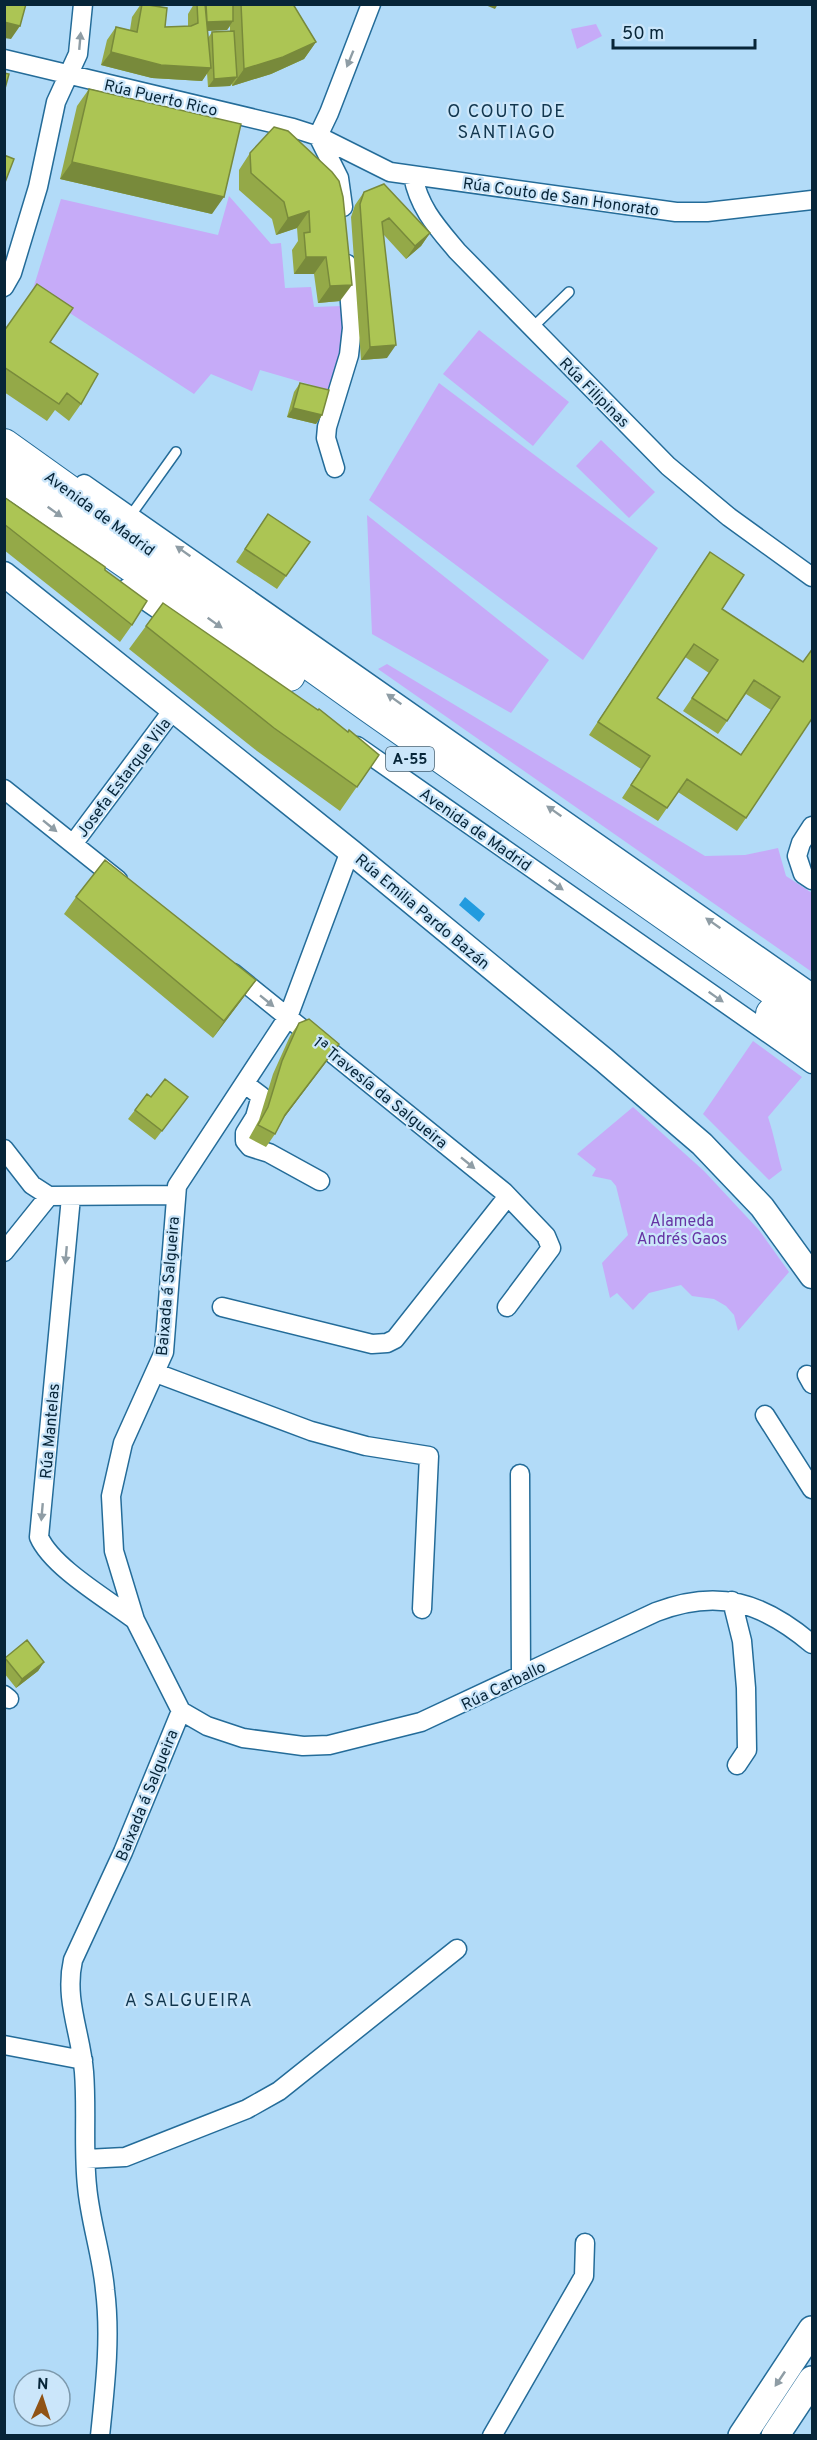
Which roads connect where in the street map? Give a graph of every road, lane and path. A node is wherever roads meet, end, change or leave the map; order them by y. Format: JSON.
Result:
{"nodes":[{"id":1,"x":83,"y":4,"type":"edge"},
{"id":2,"x":371,"y":4,"type":"edge"},
{"id":3,"x":4,"y":59,"type":"edge"},
{"id":4,"x":70,"y":76,"type":"junction"},
{"id":5,"x":318,"y":136,"type":"junction"},
{"id":6,"x":413,"y":176,"type":"junction"},
{"id":7,"x":813,"y":200,"type":"edge"},
{"id":8,"x":344,"y":222,"type":"edge"},
{"id":9,"x":346,"y":245,"type":"edge"},
{"id":10,"x":4,"y":287,"type":"edge"},
{"id":11,"x":569,"y":292,"type":"dead end"},
{"id":12,"x":532,"y":328,"type":"junction"},
{"id":13,"x":176,"y":452,"type":"dead end"},
{"id":14,"x":9,"y":464,"type":"edge"},
{"id":15,"x":334,"y":468,"type":"dead end"},
{"id":16,"x":22,"y":509,"type":"edge"},
{"id":17,"x":131,"y":515,"type":"junction"},
{"id":18,"x":4,"y":574,"type":"edge"},
{"id":19,"x":813,"y":577,"type":"edge"},
{"id":20,"x":115,"y":579,"type":"edge"},
{"id":21,"x":194,"y":633,"type":"edge"},
{"id":22,"x":173,"y":710,"type":"junction"},
{"id":23,"x":338,"y":733,"type":"edge"},
{"id":24,"x":4,"y":789,"type":"edge"},
{"id":25,"x":813,"y":826,"type":"edge"},
{"id":26,"x":73,"y":844,"type":"junction"},
{"id":27,"x":350,"y":851,"type":"junction"},
{"id":28,"x":813,"y":880,"type":"edge"},
{"id":29,"x":129,"y":889,"type":"edge"},
{"id":30,"x":222,"y":964,"type":"edge"},
{"id":31,"x":813,"y":993,"type":"edge"},
{"id":32,"x":288,"y":1017,"type":"junction"},
{"id":33,"x":813,"y":1017,"type":"edge"},
{"id":34,"x":813,"y":1042,"type":"edge"},
{"id":35,"x":813,"y":1064,"type":"edge"},
{"id":36,"x":246,"y":1084,"type":"junction"},
{"id":37,"x":4,"y":1149,"type":"edge"},
{"id":38,"x":320,"y":1181,"type":"dead end"},
{"id":39,"x":506,"y":1194,"type":"junction"},
{"id":40,"x":176,"y":1195,"type":"junction"},
{"id":41,"x":49,"y":1196,"type":"junction"},
{"id":42,"x":71,"y":1197,"type":"junction"},
{"id":43,"x":4,"y":1252,"type":"edge"},
{"id":44,"x":813,"y":1276,"type":"edge"},
{"id":45,"x":222,"y":1307,"type":"dead end"},
{"id":46,"x":507,"y":1307,"type":"dead end"},
{"id":47,"x":156,"y":1373,"type":"junction"},
{"id":48,"x":765,"y":1416,"type":"dead end"},
{"id":49,"x":520,"y":1474,"type":"dead end"},
{"id":50,"x":813,"y":1489,"type":"edge"},
{"id":51,"x":732,"y":1601,"type":"junction"},
{"id":52,"x":422,"y":1609,"type":"dead end"},
{"id":53,"x":135,"y":1620,"type":"junction"},
{"id":54,"x":813,"y":1644,"type":"edge"},
{"id":55,"x":521,"y":1675,"type":"junction"},
{"id":56,"x":181,"y":1711,"type":"junction"},
{"id":57,"x":736,"y":1765,"type":"dead end"},
{"id":58,"x":457,"y":1949,"type":"dead end"},
{"id":59,"x":4,"y":2045,"type":"edge"},
{"id":60,"x":83,"y":2060,"type":"junction"},
{"id":61,"x":86,"y":2159,"type":"junction"},
{"id":62,"x":585,"y":2243,"type":"dead end"},
{"id":63,"x":813,"y":2330,"type":"edge"},
{"id":64,"x":813,"y":2380,"type":"edge"},
{"id":65,"x":100,"y":2436,"type":"edge"},
{"id":66,"x":492,"y":2436,"type":"edge"},
{"id":67,"x":742,"y":2436,"type":"edge"},
{"id":68,"x":775,"y":2436,"type":"edge"}],
"edges":[{"from":4,"to":1,"type":"street","one_way":true},
{"from":2,"to":5,"type":"street","one_way":true},
{"from":3,"to":4,"type":"street","name":"Rúa Puerto Rico"},
{"from":4,"to":5,"type":"street","name":"Rúa Puerto Rico"},
{"from":4,"to":10,"type":"street"},
{"from":5,"to":6,"type":"street","name":"Rúa Couto de San Honorato"},
{"from":5,"to":8,"type":"street"},
{"from":6,"to":7,"type":"street","name":"Rúa Couto de San Honorato"},
{"from":6,"to":12,"type":"street","name":"Rúa Filipinas"},
{"from":9,"to":15,"type":"street"},
{"from":11,"to":12,"type":"lane"},
{"from":12,"to":19,"type":"street","name":"Rúa Filipinas"},
{"from":13,"to":17,"type":"lane"},
{"from":14,"to":16,"type":"street"},
{"from":14,"to":17,"type":"street"},
{"from":14,"to":33,"type":"highway","name":"Avenida de Madrid","number":"A-55"},
{"from":14,"to":34,"type":"highway","name":"Avenida de Madrid","number":"A-55","one_way":true},
{"from":31,"to":17,"type":"street","one_way":true},
{"from":18,"to":22,"type":"street","name":"Rúa Emilia Pardo Bazán"},
{"from":20,"to":21,"type":"street"},
{"from":22,"to":26,"type":"street","name":"Josefa Estarque Vila"},
{"from":22,"to":27,"type":"street","name":"Rúa Emilia Pardo Bazán"},
{"from":23,"to":35,"type":"street","name":"Avenida de Madrid","one_way":true},
{"from":24,"to":26,"type":"street","one_way":true},
{"from":25,"to":28,"type":"street"},
{"from":26,"to":29,"type":"street"},
{"from":27,"to":32,"type":"street","name":"Baixada á Salgueira"},
{"from":27,"to":44,"type":"street","name":"Rúa Emilia Pardo Bazán"},
{"from":30,"to":32,"type":"street","name":"1ª Travesía da Salgueira","one_way":true},
{"from":32,"to":36,"type":"street","name":"Baixada á Salgueira"},
{"from":32,"to":39,"type":"street","name":"1ª Travesía da Salgueira","one_way":true},
{"from":36,"to":38,"type":"street"},
{"from":36,"to":40,"type":"street","name":"Baixada á Salgueira"},
{"from":37,"to":41,"type":"street"},
{"from":39,"to":45,"type":"street"},
{"from":39,"to":46,"type":"street","name":"1ª Travesía da Salgueira"},
{"from":40,"to":42,"type":"street"},
{"from":40,"to":47,"type":"street","name":"Baixada á Salgueira"},
{"from":41,"to":42,"type":"street"},
{"from":41,"to":43,"type":"street"},
{"from":42,"to":53,"type":"street","name":"Rúa Mantelas","one_way":true},
{"from":47,"to":52,"type":"street"},
{"from":47,"to":53,"type":"street","name":"Baixada á Salgueira"},
{"from":48,"to":50,"type":"street"},
{"from":49,"to":55,"type":"street"},
{"from":51,"to":54,"type":"street","name":"Rúa Carballo"},
{"from":51,"to":55,"type":"street","name":"Rúa Carballo"},
{"from":51,"to":57,"type":"street"},
{"from":53,"to":56,"type":"street","name":"Baixada á Salgueira"},
{"from":55,"to":56,"type":"street","name":"Rúa Carballo"},
{"from":56,"to":60,"type":"street","name":"Baixada á Salgueira"},
{"from":58,"to":61,"type":"street"},
{"from":59,"to":60,"type":"street"},
{"from":60,"to":61,"type":"street","name":"Baixada á Salgueira"},
{"from":61,"to":65,"type":"street","name":"Baixada á Salgueira"},
{"from":62,"to":66,"type":"street"},
{"from":63,"to":67,"type":"main road","one_way":true},
{"from":64,"to":68,"type":"main road"}]}
